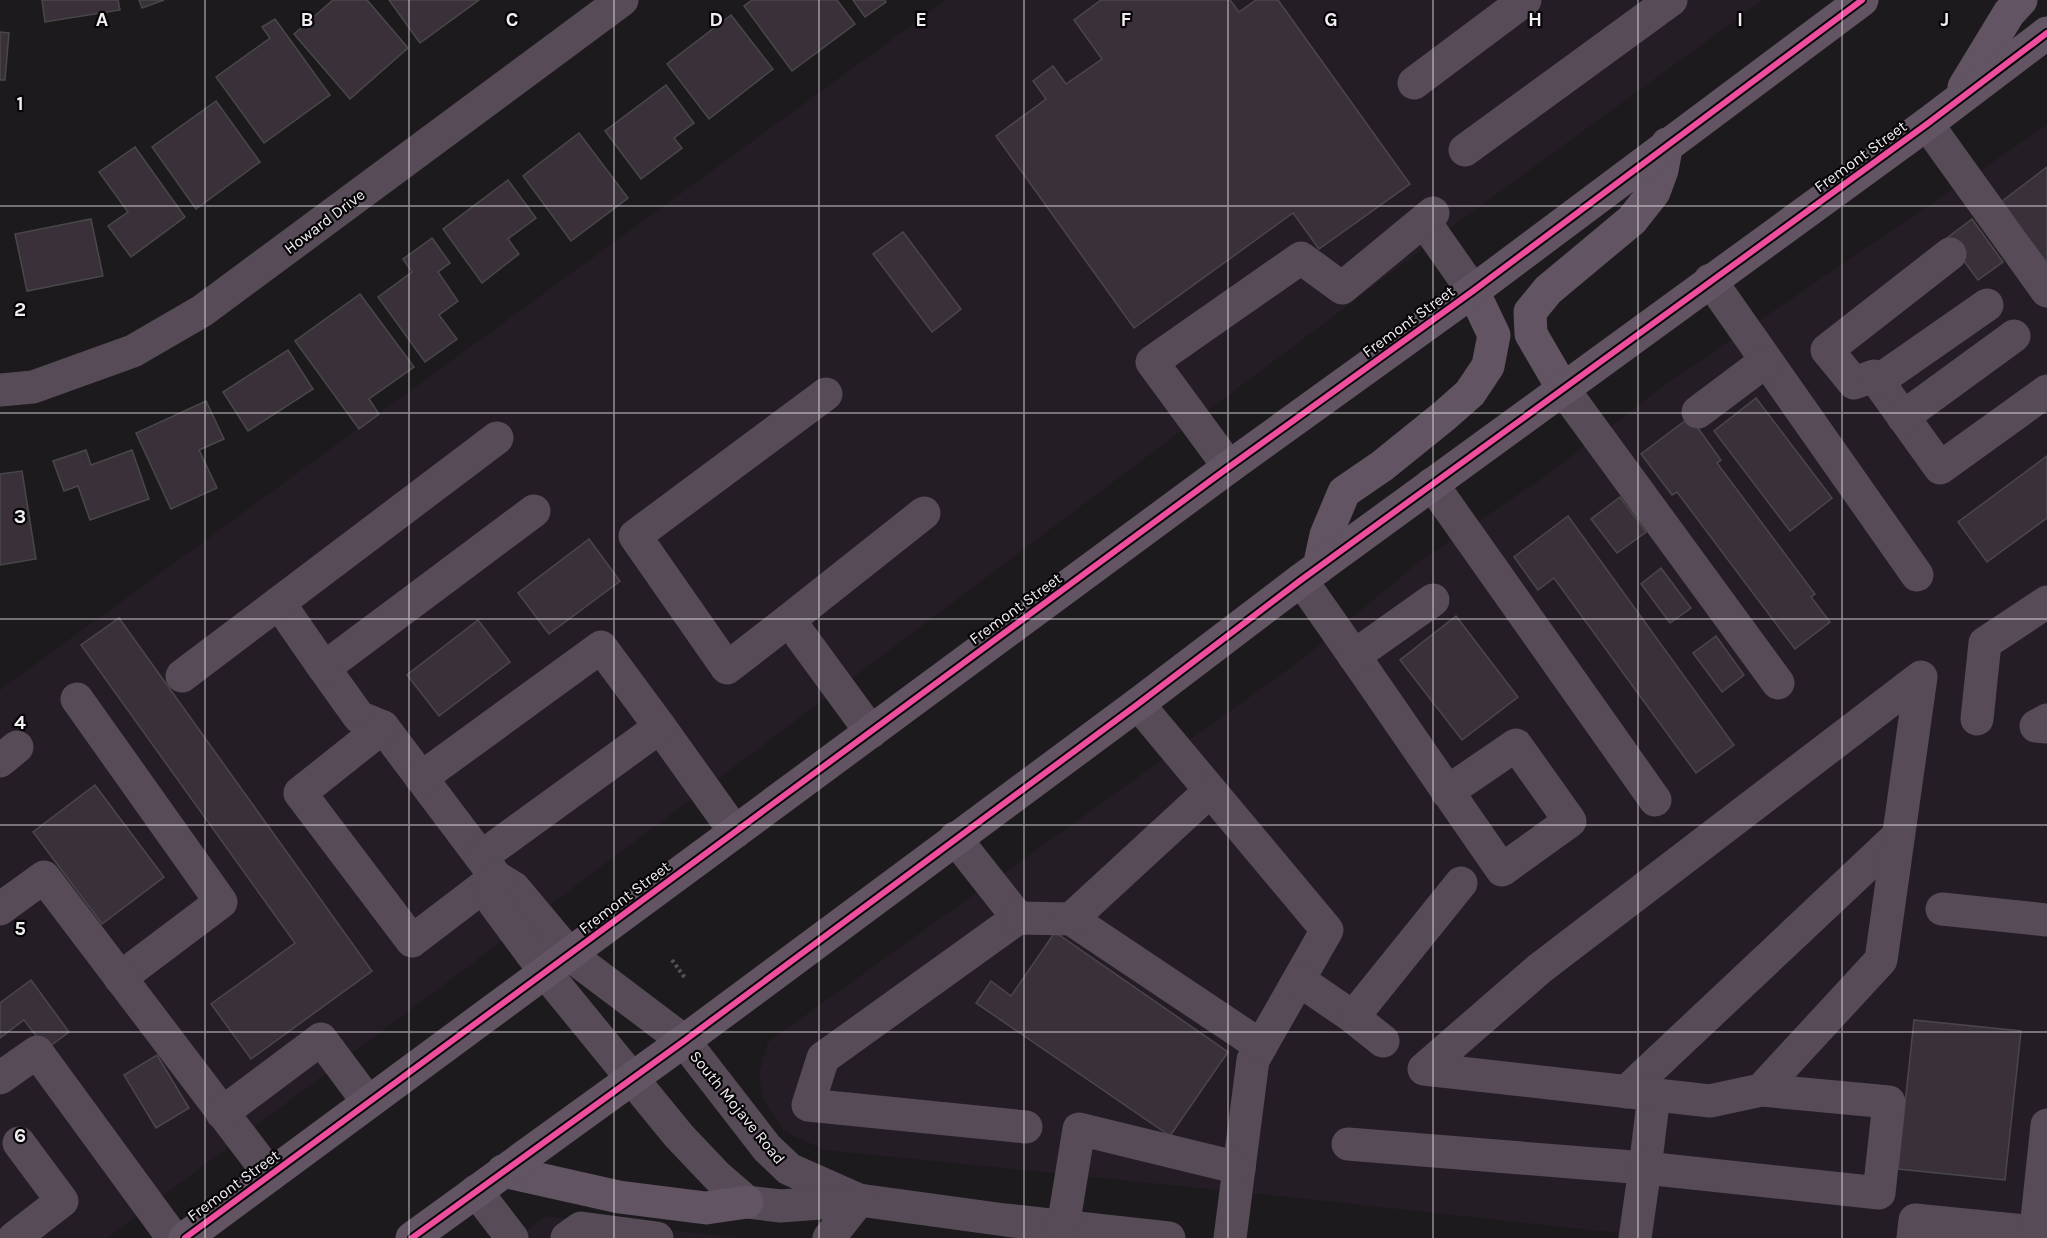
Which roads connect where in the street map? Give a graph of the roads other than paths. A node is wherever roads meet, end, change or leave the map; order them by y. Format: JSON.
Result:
{"nodes":[{"id":1,"x":622,"y":0,"type":"edge"},
{"id":2,"x":1526,"y":0,"type":"edge"},
{"id":3,"x":1671,"y":0,"type":"edge"},
{"id":4,"x":1862,"y":0,"type":"edge"},
{"id":5,"x":2021,"y":0,"type":"edge"},
{"id":6,"x":2047,"y":33,"type":"edge"},
{"id":7,"x":1414,"y":83,"type":"dead end"},
{"id":8,"x":1953,"y":104,"type":"junction"},
{"id":9,"x":1927,"y":124,"type":"junction"},
{"id":10,"x":1667,"y":144,"type":"junction"},
{"id":11,"x":1465,"y":150,"type":"dead end"},
{"id":12,"x":1950,"y":254,"type":"dead end"},
{"id":13,"x":1710,"y":280,"type":"junction"},
{"id":14,"x":1473,"y":291,"type":"junction"},
{"id":15,"x":2047,"y":291,"type":"edge"},
{"id":16,"x":1987,"y":305,"type":"dead end"},
{"id":17,"x":2014,"y":336,"type":"dead end"},
{"id":18,"x":1766,"y":361,"type":"junction"},
{"id":19,"x":1878,"y":381,"type":"junction"},
{"id":20,"x":1563,"y":389,"type":"junction"},
{"id":21,"x":0,"y":390,"type":"edge"},
{"id":22,"x":2047,"y":390,"type":"edge"},
{"id":23,"x":826,"y":394,"type":"dead end"},
{"id":24,"x":1698,"y":412,"type":"dead end"},
{"id":25,"x":1903,"y":417,"type":"junction"},
{"id":26,"x":497,"y":438,"type":"dead end"},
{"id":27,"x":1229,"y":467,"type":"junction"},
{"id":28,"x":1432,"y":484,"type":"junction"},
{"id":29,"x":534,"y":511,"type":"dead end"},
{"id":30,"x":924,"y":513,"type":"dead end"},
{"id":31,"x":1310,"y":574,"type":"junction"},
{"id":32,"x":1917,"y":575,"type":"dead end"},
{"id":33,"x":1433,"y":600,"type":"dead end"},
{"id":34,"x":2047,"y":602,"type":"edge"},
{"id":35,"x":279,"y":603,"type":"junction"},
{"id":36,"x":789,"y":620,"type":"junction"},
{"id":37,"x":1354,"y":656,"type":"junction"},
{"id":38,"x":324,"y":668,"type":"junction"},
{"id":39,"x":182,"y":676,"type":"dead end"},
{"id":40,"x":1778,"y":683,"type":"dead end"},
{"id":41,"x":76,"y":699,"type":"dead end"},
{"id":42,"x":1138,"y":704,"type":"junction"},
{"id":43,"x":1977,"y":719,"type":"dead end"},
{"id":44,"x":2047,"y":720,"type":"edge"},
{"id":45,"x":383,"y":727,"type":"junction"},
{"id":46,"x":660,"y":727,"type":"junction"},
{"id":47,"x":2047,"y":727,"type":"edge"},
{"id":48,"x":871,"y":732,"type":"junction"},
{"id":49,"x":421,"y":778,"type":"junction"},
{"id":50,"x":1210,"y":791,"type":"junction"},
{"id":51,"x":1448,"y":792,"type":"dead end"},
{"id":52,"x":1655,"y":800,"type":"dead end"},
{"id":53,"x":735,"y":832,"type":"junction"},
{"id":54,"x":1898,"y":836,"type":"junction"},
{"id":55,"x":955,"y":838,"type":"junction"},
{"id":56,"x":489,"y":867,"type":"junction"},
{"id":57,"x":1461,"y":883,"type":"dead end"},
{"id":58,"x":0,"y":909,"type":"edge"},
{"id":59,"x":1942,"y":909,"type":"dead end"},
{"id":60,"x":1018,"y":918,"type":"junction"},
{"id":61,"x":1071,"y":919,"type":"junction"},
{"id":62,"x":2047,"y":920,"type":"edge"},
{"id":63,"x":557,"y":963,"type":"junction"},
{"id":64,"x":120,"y":978,"type":"junction"},
{"id":65,"x":1299,"y":980,"type":"junction"},
{"id":66,"x":1353,"y":1017,"type":"junction"},
{"id":67,"x":684,"y":1041,"type":"junction"},
{"id":68,"x":1383,"y":1041,"type":"dead end"},
{"id":69,"x":1261,"y":1046,"type":"junction"},
{"id":70,"x":0,"y":1078,"type":"edge"},
{"id":71,"x":632,"y":1078,"type":"junction"},
{"id":72,"x":1761,"y":1090,"type":"junction"},
{"id":73,"x":1640,"y":1093,"type":"junction"},
{"id":74,"x":368,"y":1102,"type":"junction"},
{"id":75,"x":222,"y":1113,"type":"junction"},
{"id":76,"x":2047,"y":1125,"type":"edge"},
{"id":77,"x":1026,"y":1126,"type":"dead end"},
{"id":78,"x":19,"y":1143,"type":"dead end"},
{"id":79,"x":1348,"y":1144,"type":"dead end"},
{"id":80,"x":1239,"y":1168,"type":"junction"},
{"id":81,"x":1645,"y":1168,"type":"junction"},
{"id":82,"x":503,"y":1171,"type":"junction"},
{"id":83,"x":270,"y":1175,"type":"junction"},
{"id":84,"x":476,"y":1191,"type":"junction"},
{"id":85,"x":859,"y":1200,"type":"junction"},
{"id":86,"x":747,"y":1202,"type":"junction"},
{"id":87,"x":1063,"y":1227,"type":"junction"},
{"id":88,"x":2035,"y":1235,"type":"edge"},
{"id":89,"x":14,"y":1238,"type":"edge"},
{"id":90,"x":173,"y":1238,"type":"edge"},
{"id":91,"x":185,"y":1238,"type":"edge"},
{"id":92,"x":412,"y":1238,"type":"edge"},
{"id":93,"x":512,"y":1238,"type":"edge"},
{"id":94,"x":567,"y":1238,"type":"edge"},
{"id":95,"x":657,"y":1238,"type":"edge"},
{"id":96,"x":829,"y":1238,"type":"edge"},
{"id":97,"x":1169,"y":1238,"type":"edge"},
{"id":98,"x":1230,"y":1238,"type":"edge"},
{"id":99,"x":1635,"y":1238,"type":"edge"},
{"id":100,"x":1913,"y":1238,"type":"edge"}],
"edges":[{"from":1,"to":21,"type":"street","name":"Howard Drive"},
{"from":2,"to":7,"type":"street"},
{"from":3,"to":11,"type":"street"},
{"from":4,"to":10,"type":"main road","name":"Fremont Street"},
{"from":5,"to":8,"type":"main road"},
{"from":6,"to":8,"type":"main road","name":"Fremont Street"},
{"from":8,"to":9,"type":"main road","name":"Fremont Street"},
{"from":9,"to":13,"type":"main road","name":"Fremont Street"},
{"from":9,"to":15,"type":"street"},
{"from":10,"to":14,"type":"main road","name":"Fremont Street"},
{"from":10,"to":20,"type":"main road"},
{"from":12,"to":19,"type":"street"},
{"from":13,"to":18,"type":"street"},
{"from":13,"to":20,"type":"main road","name":"Fremont Street"},
{"from":14,"to":27,"type":"main road","name":"Fremont Street"},
{"from":14,"to":27,"type":"street"},
{"from":14,"to":31,"type":"main road"},
{"from":16,"to":19,"type":"street"},
{"from":17,"to":25,"type":"street"},
{"from":18,"to":24,"type":"street"},
{"from":18,"to":32,"type":"street"},
{"from":19,"to":25,"type":"street"},
{"from":20,"to":28,"type":"main road","name":"Fremont Street"},
{"from":20,"to":40,"type":"street"},
{"from":22,"to":25,"type":"street"},
{"from":23,"to":36,"type":"street"},
{"from":26,"to":35,"type":"street"},
{"from":27,"to":48,"type":"main road","name":"Fremont Street"},
{"from":28,"to":31,"type":"main road","name":"Fremont Street"},
{"from":28,"to":52,"type":"street"},
{"from":29,"to":38,"type":"street"},
{"from":30,"to":36,"type":"street"},
{"from":31,"to":37,"type":"street"},
{"from":31,"to":42,"type":"main road","name":"Fremont Street"},
{"from":33,"to":37,"type":"street"},
{"from":34,"to":43,"type":"street"},
{"from":35,"to":38,"type":"street"},
{"from":35,"to":39,"type":"street"},
{"from":36,"to":48,"type":"street"},
{"from":37,"to":51,"type":"street"},
{"from":38,"to":45,"type":"street"},
{"from":41,"to":64,"type":"street"},
{"from":42,"to":50,"type":"street"},
{"from":42,"to":55,"type":"main road","name":"Fremont Street"},
{"from":44,"to":47,"type":"street"},
{"from":45,"to":49,"type":"street"},
{"from":45,"to":56,"type":"street"},
{"from":46,"to":49,"type":"street"},
{"from":46,"to":53,"type":"street"},
{"from":46,"to":56,"type":"street"},
{"from":48,"to":53,"type":"main road","name":"Fremont Street"},
{"from":49,"to":56,"type":"street"},
{"from":50,"to":61,"type":"street"},
{"from":50,"to":65,"type":"street"},
{"from":53,"to":63,"type":"main road","name":"Fremont Street"},
{"from":54,"to":72,"type":"street"},
{"from":54,"to":73,"type":"street"},
{"from":54,"to":73,"type":"street"},
{"from":55,"to":60,"type":"street"},
{"from":55,"to":67,"type":"main road","name":"Fremont Street"},
{"from":56,"to":63,"type":"street"},
{"from":57,"to":66,"type":"street"},
{"from":58,"to":64,"type":"street"},
{"from":59,"to":62,"type":"street"},
{"from":60,"to":61,"type":"street"},
{"from":60,"to":77,"type":"street"},
{"from":61,"to":69,"type":"street"},
{"from":63,"to":67,"type":"street","name":"South Mojave Road"},
{"from":63,"to":71,"type":"street"},
{"from":63,"to":74,"type":"main road","name":"Fremont Street"},
{"from":64,"to":75,"type":"street"},
{"from":65,"to":66,"type":"street"},
{"from":65,"to":69,"type":"street"},
{"from":66,"to":68,"type":"street"},
{"from":67,"to":71,"type":"main road","name":"Fremont Street"},
{"from":67,"to":85,"type":"street","name":"South Mojave Road"},
{"from":69,"to":80,"type":"street"},
{"from":70,"to":90,"type":"street"},
{"from":71,"to":82,"type":"main road","name":"Fremont Street"},
{"from":71,"to":86,"type":"street"},
{"from":72,"to":73,"type":"street"},
{"from":72,"to":81,"type":"street"},
{"from":73,"to":81,"type":"street"},
{"from":74,"to":75,"type":"street"},
{"from":74,"to":83,"type":"main road","name":"Fremont Street"},
{"from":75,"to":83,"type":"street"},
{"from":76,"to":88,"type":"street"},
{"from":78,"to":89,"type":"street"},
{"from":79,"to":81,"type":"street"},
{"from":80,"to":87,"type":"street"},
{"from":80,"to":98,"type":"street"},
{"from":81,"to":99,"type":"street"},
{"from":82,"to":84,"type":"main road","name":"Fremont Street"},
{"from":82,"to":86,"type":"main road"},
{"from":83,"to":91,"type":"main road","name":"Fremont Street"},
{"from":84,"to":92,"type":"main road","name":"Fremont Street"},
{"from":84,"to":93,"type":"street"},
{"from":85,"to":86,"type":"street","name":"South Mojave Road"},
{"from":85,"to":87,"type":"street","name":"South Mojave Road"},
{"from":85,"to":96,"type":"street"},
{"from":87,"to":97,"type":"street","name":"South Mojave Road"},
{"from":88,"to":100,"type":"street"},
{"from":94,"to":95,"type":"street"}]}
